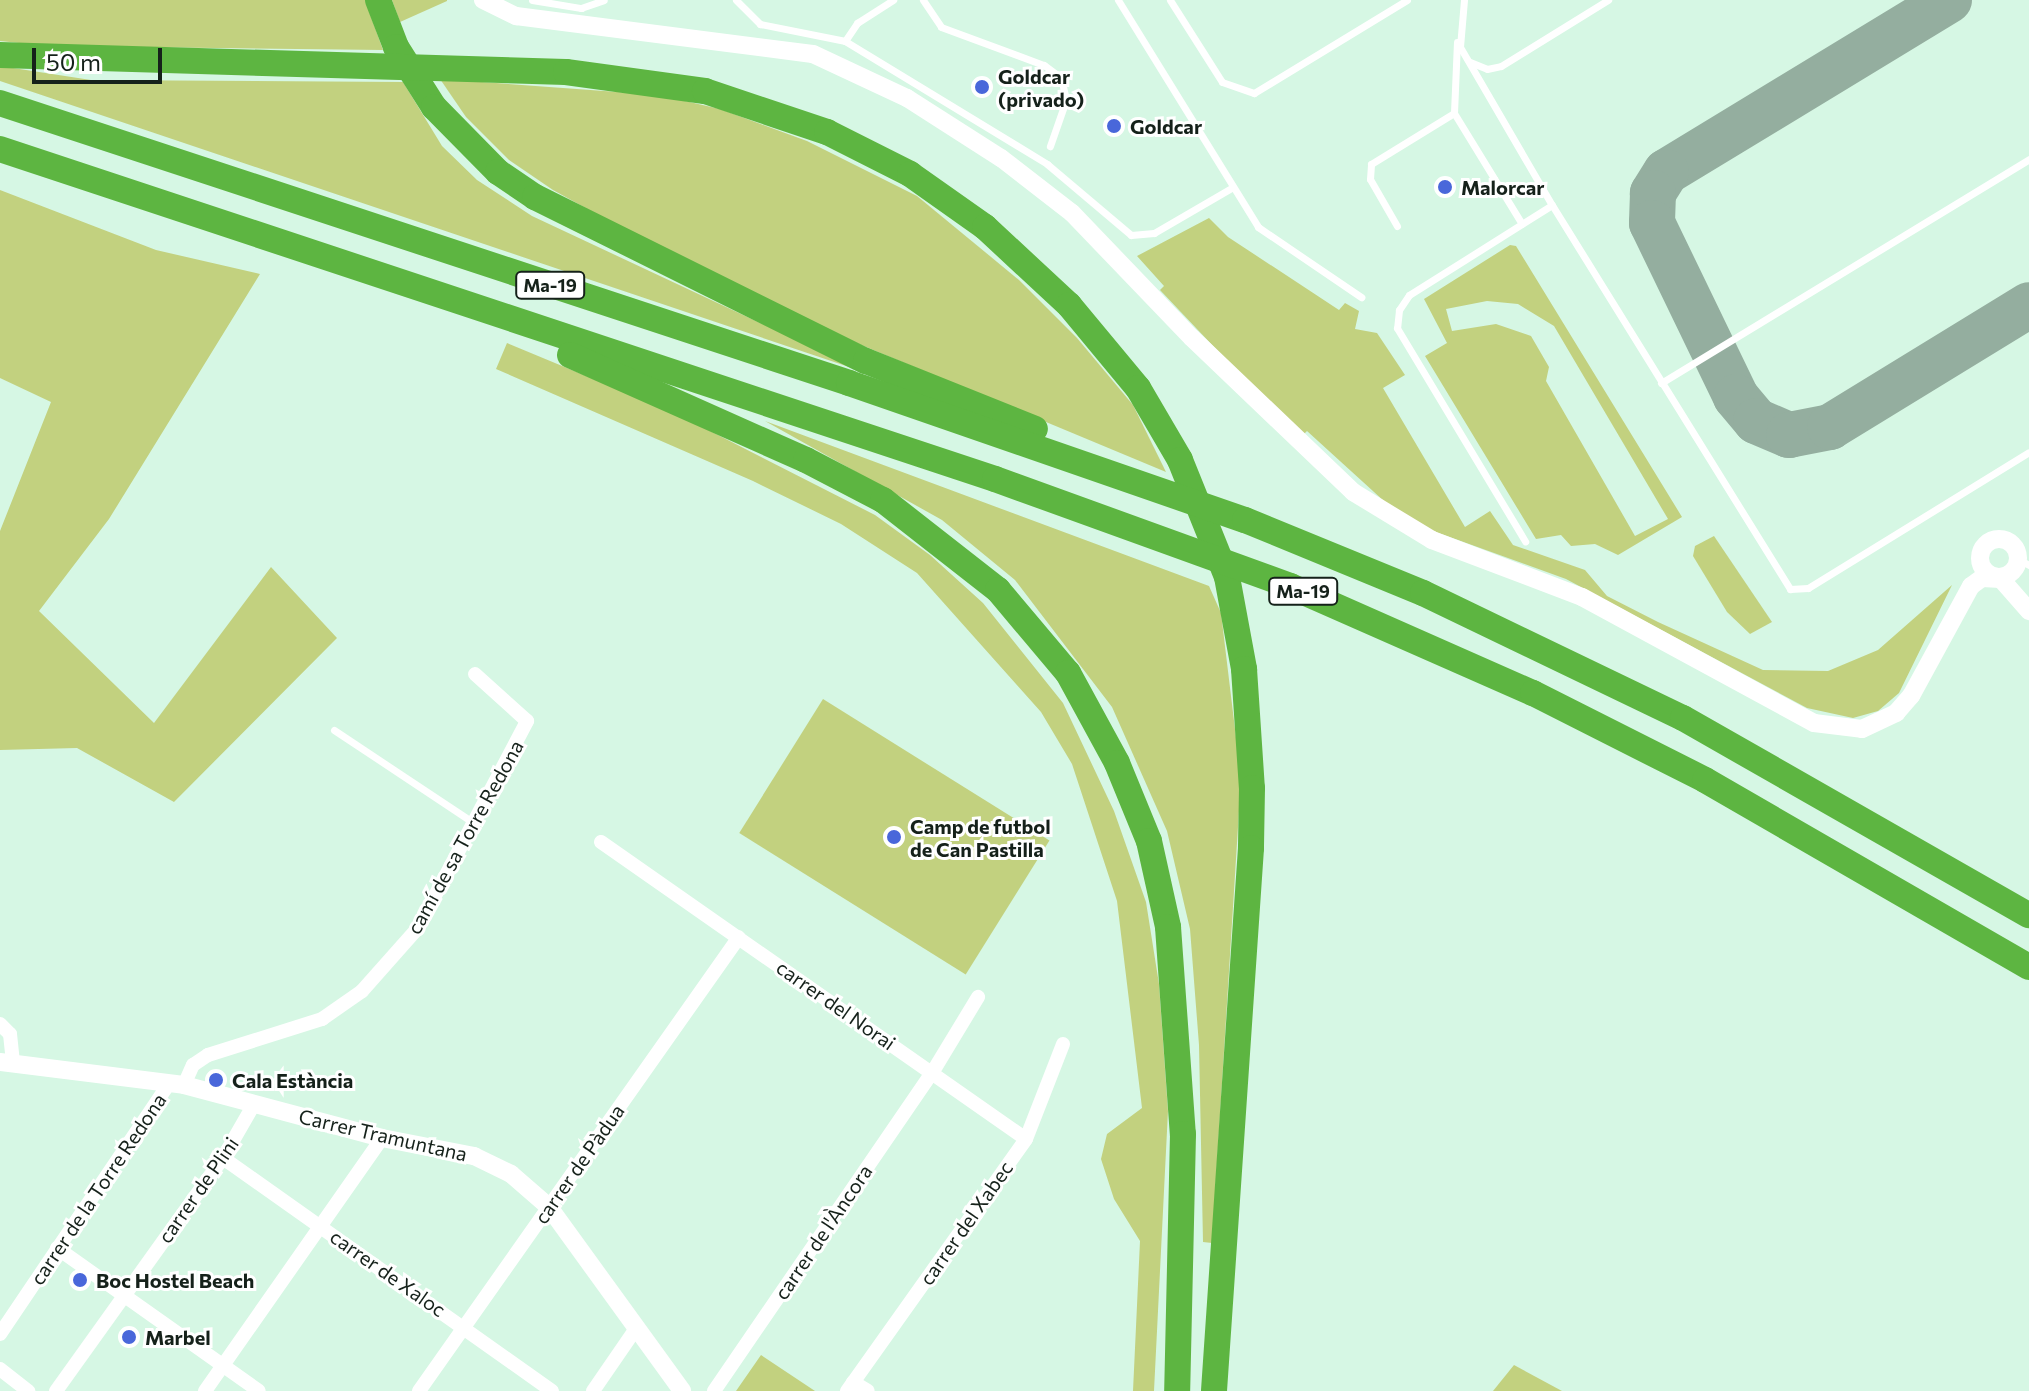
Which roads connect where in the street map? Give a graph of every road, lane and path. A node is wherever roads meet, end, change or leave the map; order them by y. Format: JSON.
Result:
{"nodes":[{"id":1,"x":378,"y":0,"type":"edge"},
{"id":2,"x":483,"y":0,"type":"edge"},
{"id":3,"x":532,"y":0,"type":"edge"},
{"id":4,"x":604,"y":0,"type":"edge"},
{"id":5,"x":736,"y":0,"type":"edge"},
{"id":6,"x":893,"y":0,"type":"edge"},
{"id":7,"x":923,"y":0,"type":"edge"},
{"id":8,"x":1118,"y":0,"type":"edge"},
{"id":9,"x":1170,"y":0,"type":"edge"},
{"id":10,"x":1407,"y":0,"type":"edge"},
{"id":11,"x":1608,"y":0,"type":"edge"},
{"id":12,"x":1464,"y":1,"type":"edge"},
{"id":13,"x":1458,"y":29,"type":"junction"},
{"id":14,"x":845,"y":41,"type":"junction"},
{"id":15,"x":0,"y":55,"type":"edge"},
{"id":16,"x":1468,"y":60,"type":"junction"},
{"id":17,"x":0,"y":103,"type":"edge"},
{"id":18,"x":1454,"y":113,"type":"junction"},
{"id":19,"x":1050,"y":146,"type":"dead end"},
{"id":20,"x":0,"y":149,"type":"edge"},
{"id":21,"x":2029,"y":159,"type":"edge"},
{"id":22,"x":1233,"y":187,"type":"junction"},
{"id":23,"x":1552,"y":205,"type":"junction"},
{"id":24,"x":1522,"y":224,"type":"junction"},
{"id":25,"x":1397,"y":226,"type":"dead end"},
{"id":26,"x":1361,"y":297,"type":"dead end"},
{"id":27,"x":529,"y":326,"type":"junction"},
{"id":28,"x":1661,"y":383,"type":"junction"},
{"id":29,"x":2029,"y":452,"type":"edge"},
{"id":30,"x":1100,"y":468,"type":"junction"},
{"id":31,"x":1525,"y":541,"type":"dead end"},
{"id":32,"x":2021,"y":563,"type":"edge"},
{"id":33,"x":1995,"y":576,"type":"junction"},
{"id":34,"x":2029,"y":602,"type":"edge"},
{"id":35,"x":2029,"y":611,"type":"edge"},
{"id":36,"x":475,"y":674,"type":"dead end"},
{"id":37,"x":334,"y":730,"type":"dead end"},
{"id":38,"x":474,"y":823,"type":"junction"},
{"id":39,"x":601,"y":842,"type":"dead end"},
{"id":40,"x":2029,"y":915,"type":"edge"},
{"id":41,"x":739,"y":937,"type":"junction"},
{"id":42,"x":2029,"y":967,"type":"edge"},
{"id":43,"x":978,"y":997,"type":"dead end"},
{"id":44,"x":0,"y":1024,"type":"edge"},
{"id":45,"x":1063,"y":1044,"type":"dead end"},
{"id":46,"x":7,"y":1063,"type":"edge"},
{"id":47,"x":932,"y":1073,"type":"junction"},
{"id":48,"x":176,"y":1084,"type":"junction"},
{"id":49,"x":254,"y":1104,"type":"junction"},
{"id":50,"x":382,"y":1138,"type":"junction"},
{"id":51,"x":1026,"y":1139,"type":"junction"},
{"id":52,"x":223,"y":1158,"type":"junction"},
{"id":53,"x":549,"y":1207,"type":"junction"},
{"id":54,"x":322,"y":1227,"type":"junction"},
{"id":55,"x":57,"y":1248,"type":"junction"},
{"id":56,"x":122,"y":1296,"type":"junction"},
{"id":57,"x":463,"y":1326,"type":"junction"},
{"id":58,"x":637,"y":1327,"type":"junction"},
{"id":59,"x":0,"y":1334,"type":"edge"},
{"id":60,"x":224,"y":1366,"type":"junction"},
{"id":61,"x":0,"y":1369,"type":"edge"},
{"id":62,"x":850,"y":1386,"type":"edge"},
{"id":63,"x":28,"y":1391,"type":"edge"},
{"id":64,"x":56,"y":1391,"type":"edge"},
{"id":65,"x":205,"y":1391,"type":"edge"},
{"id":66,"x":259,"y":1391,"type":"edge"},
{"id":67,"x":419,"y":1391,"type":"edge"},
{"id":68,"x":552,"y":1391,"type":"edge"},
{"id":69,"x":593,"y":1391,"type":"edge"},
{"id":70,"x":682,"y":1391,"type":"edge"},
{"id":71,"x":714,"y":1391,"type":"edge"},
{"id":72,"x":868,"y":1391,"type":"edge"},
{"id":73,"x":1177,"y":1391,"type":"edge"},
{"id":74,"x":1214,"y":1391,"type":"edge"}],
"edges":[{"from":1,"to":30,"type":"highway"},
{"from":2,"to":33,"type":"street"},
{"from":3,"to":4,"type":"lane"},
{"from":5,"to":14,"type":"lane"},
{"from":6,"to":14,"type":"lane"},
{"from":7,"to":19,"type":"lane"},
{"from":8,"to":22,"type":"lane"},
{"from":9,"to":10,"type":"lane"},
{"from":11,"to":16,"type":"lane"},
{"from":12,"to":13,"type":"lane"},
{"from":13,"to":16,"type":"lane"},
{"from":13,"to":18,"type":"lane"},
{"from":14,"to":22,"type":"lane"},
{"from":15,"to":74,"type":"highway"},
{"from":16,"to":23,"type":"lane"},
{"from":17,"to":30,"type":"highway","number":"Ma-19"},
{"from":18,"to":24,"type":"lane"},
{"from":18,"to":25,"type":"lane"},
{"from":20,"to":27,"type":"highway","number":"Ma-19"},
{"from":21,"to":28,"type":"lane"},
{"from":22,"to":26,"type":"lane"},
{"from":23,"to":24,"type":"lane"},
{"from":23,"to":28,"type":"lane"},
{"from":24,"to":31,"type":"lane"},
{"from":27,"to":42,"type":"highway","number":"Ma-19"},
{"from":27,"to":73,"type":"highway"},
{"from":28,"to":29,"type":"lane"},
{"from":30,"to":40,"type":"highway","number":"Ma-19"},
{"from":32,"to":33,"type":"street"},
{"from":32,"to":33,"type":"street"},
{"from":32,"to":34,"type":"street"},
{"from":33,"to":35,"type":"street"},
{"from":36,"to":38,"type":"street","name":"camí de sa Torre Redona"},
{"from":37,"to":38,"type":"lane"},
{"from":38,"to":48,"type":"street","name":"camí de sa Torre Redona"},
{"from":39,"to":41,"type":"street","name":"carrer del Norai"},
{"from":41,"to":47,"type":"street","name":"carrer del Norai"},
{"from":41,"to":53,"type":"street","name":"carrer de Pàdua"},
{"from":43,"to":47,"type":"street","name":"carrer de l'Àncora"},
{"from":44,"to":46,"type":"street"},
{"from":45,"to":51,"type":"street","name":"carrer del Xabec"},
{"from":46,"to":48,"type":"street","name":"Carrer Tramuntana"},
{"from":47,"to":51,"type":"street"},
{"from":47,"to":71,"type":"street","name":"carrer de l'Àncora"},
{"from":48,"to":49,"type":"street","name":"Carrer Tramuntana"},
{"from":48,"to":55,"type":"street","name":"carrer de la Torre Redona"},
{"from":49,"to":50,"type":"street","name":"Carrer Tramuntana"},
{"from":49,"to":52,"type":"street","name":"carrer de Plini"},
{"from":50,"to":53,"type":"street","name":"Carrer Tramuntana"},
{"from":50,"to":54,"type":"street"},
{"from":51,"to":62,"type":"street","name":"carrer del Xabec"},
{"from":52,"to":54,"type":"street","name":"carrer de Xaloc"},
{"from":52,"to":56,"type":"street","name":"carrer de Plini"},
{"from":53,"to":57,"type":"street","name":"carrer de Pàdua"},
{"from":53,"to":58,"type":"street","name":"Carrer Tramuntana"},
{"from":54,"to":57,"type":"street","name":"carrer de Xaloc"},
{"from":54,"to":60,"type":"street"},
{"from":55,"to":56,"type":"street"},
{"from":55,"to":59,"type":"street","name":"carrer de la Torre Redona"},
{"from":56,"to":60,"type":"street"},
{"from":56,"to":64,"type":"street","name":"carrer de Plini"},
{"from":57,"to":67,"type":"street","name":"carrer de Pàdua"},
{"from":57,"to":68,"type":"street","name":"carrer de Xaloc"},
{"from":58,"to":69,"type":"street"},
{"from":58,"to":70,"type":"street","name":"Carrer Tramuntana"},
{"from":60,"to":65,"type":"street"},
{"from":60,"to":66,"type":"street"},
{"from":61,"to":63,"type":"street"},
{"from":62,"to":72,"type":"street"}]}
